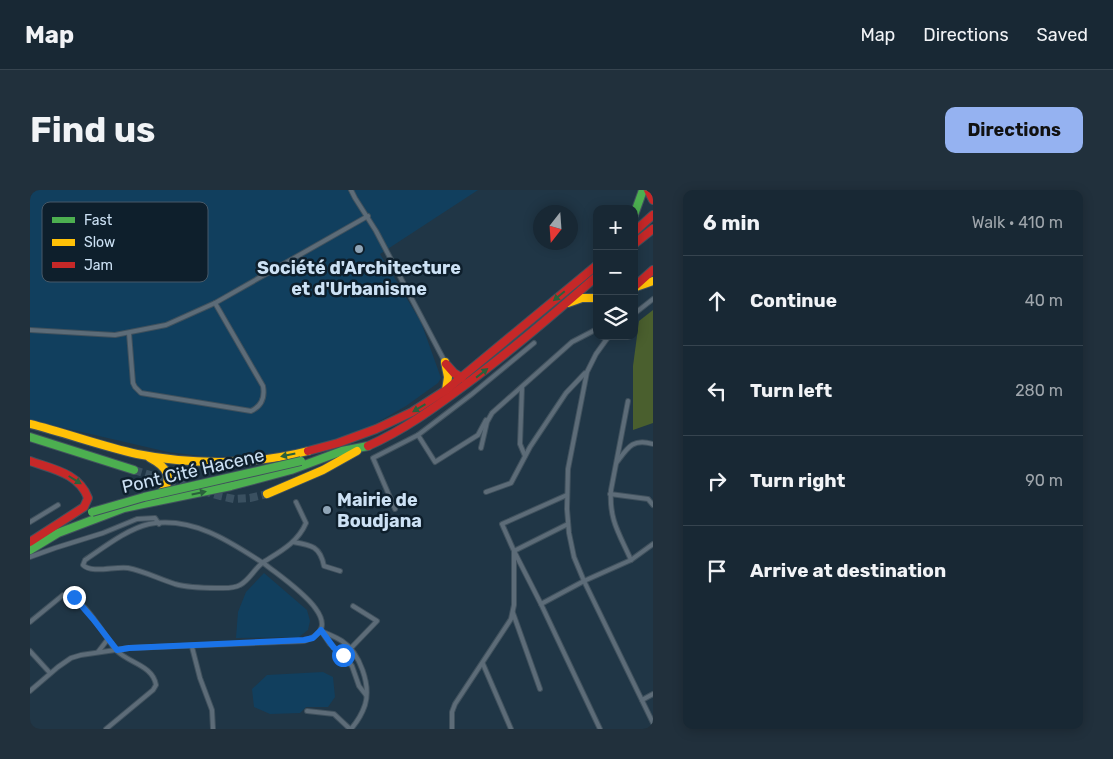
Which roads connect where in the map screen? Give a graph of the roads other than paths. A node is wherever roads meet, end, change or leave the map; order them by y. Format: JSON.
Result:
{"nodes":[{"id":1,"x":351,"y":190,"type":"edge"},
{"id":2,"x":643,"y":190,"type":"edge"},
{"id":3,"x":648,"y":190,"type":"edge"},
{"id":4,"x":653,"y":200,"type":"edge"},
{"id":5,"x":638,"y":205,"type":"edge"},
{"id":6,"x":368,"y":216,"type":"junction"},
{"id":7,"x":652,"y":216,"type":"edge"},
{"id":8,"x":638,"y":228,"type":"edge"},
{"id":9,"x":653,"y":229,"type":"edge"},
{"id":10,"x":638,"y":241,"type":"edge"},
{"id":11,"x":653,"y":266,"type":"edge"},
{"id":12,"x":593,"y":267,"type":"edge"},
{"id":13,"x":652,"y":275,"type":"edge"},
{"id":14,"x":593,"y":279,"type":"edge"},
{"id":15,"x":638,"y":284,"type":"edge"},
{"id":16,"x":593,"y":298,"type":"edge"},
{"id":17,"x":653,"y":300,"type":"edge"},
{"id":18,"x":216,"y":303,"type":"junction"},
{"id":19,"x":558,"y":308,"type":"junction"},
{"id":20,"x":638,"y":311,"type":"edge"},
{"id":21,"x":30,"y":330,"type":"edge"},
{"id":22,"x":593,"y":331,"type":"edge"},
{"id":23,"x":129,"y":333,"type":"junction"},
{"id":24,"x":606,"y":340,"type":"edge"},
{"id":25,"x":534,"y":343,"type":"dead end"},
{"id":26,"x":445,"y":362,"type":"junction"},
{"id":27,"x":587,"y":372,"type":"junction"},
{"id":28,"x":462,"y":378,"type":"junction"},
{"id":29,"x":522,"y":387,"type":"junction"},
{"id":30,"x":446,"y":390,"type":"junction"},
{"id":31,"x":628,"y":401,"type":"dead end"},
{"id":32,"x":438,"y":406,"type":"junction"},
{"id":33,"x":445,"y":415,"type":"junction"},
{"id":34,"x":489,"y":416,"type":"junction"},
{"id":35,"x":30,"y":424,"type":"edge"},
{"id":36,"x":418,"y":435,"type":"junction"},
{"id":37,"x":30,"y":437,"type":"edge"},
{"id":38,"x":352,"y":440,"type":"junction"},
{"id":39,"x":653,"y":444,"type":"edge"},
{"id":40,"x":368,"y":446,"type":"junction"},
{"id":41,"x":481,"y":448,"type":"dead end"},
{"id":42,"x":139,"y":454,"type":"junction"},
{"id":43,"x":525,"y":456,"type":"junction"},
{"id":44,"x":30,"y":461,"type":"edge"},
{"id":45,"x":301,"y":464,"type":"junction"},
{"id":46,"x":616,"y":465,"type":"junction"},
{"id":47,"x":134,"y":470,"type":"tunnel mouth"},
{"id":48,"x":486,"y":492,"type":"dead end"},
{"id":49,"x":267,"y":494,"type":"tunnel mouth"},
{"id":50,"x":610,"y":494,"type":"junction"},
{"id":51,"x":567,"y":495,"type":"junction"},
{"id":52,"x":296,"y":502,"type":"dead end"},
{"id":53,"x":151,"y":503,"type":"junction"},
{"id":54,"x":58,"y":505,"type":"dead end"},
{"id":55,"x":653,"y":505,"type":"edge"},
{"id":56,"x":394,"y":509,"type":"dead end"},
{"id":57,"x":30,"y":522,"type":"edge"},
{"id":58,"x":159,"y":524,"type":"junction"},
{"id":59,"x":568,"y":524,"type":"junction"},
{"id":60,"x":30,"y":542,"type":"edge"},
{"id":61,"x":293,"y":542,"type":"junction"},
{"id":62,"x":653,"y":544,"type":"edge"},
{"id":63,"x":30,"y":550,"type":"edge"},
{"id":64,"x":514,"y":551,"type":"junction"},
{"id":65,"x":30,"y":557,"type":"edge"},
{"id":66,"x":631,"y":560,"type":"junction"},
{"id":67,"x":262,"y":563,"type":"junction"},
{"id":68,"x":340,"y":571,"type":"dead end"},
{"id":69,"x":584,"y":581,"type":"junction"},
{"id":70,"x":541,"y":604,"type":"junction"},
{"id":71,"x":353,"y":606,"type":"dead end"},
{"id":72,"x":513,"y":613,"type":"junction"},
{"id":73,"x":30,"y":622,"type":"edge"},
{"id":74,"x":321,"y":630,"type":"junction"},
{"id":75,"x":108,"y":638,"type":"junction"},
{"id":76,"x":192,"y":647,"type":"junction"},
{"id":77,"x":350,"y":649,"type":"junction"},
{"id":78,"x":117,"y":650,"type":"junction"},
{"id":79,"x":30,"y":651,"type":"edge"},
{"id":80,"x":98,"y":652,"type":"junction"},
{"id":81,"x":483,"y":664,"type":"junction"},
{"id":82,"x":50,"y":673,"type":"junction"},
{"id":83,"x":540,"y":689,"type":"dead end"},
{"id":84,"x":30,"y":691,"type":"edge"},
{"id":85,"x":653,"y":694,"type":"edge"},
{"id":86,"x":366,"y":696,"type":"junction"},
{"id":87,"x":642,"y":700,"type":"junction"},
{"id":88,"x":307,"y":711,"type":"dead end"},
{"id":89,"x":653,"y":723,"type":"edge"},
{"id":90,"x":106,"y":729,"type":"edge"},
{"id":91,"x":212,"y":729,"type":"edge"},
{"id":92,"x":350,"y":729,"type":"edge"},
{"id":93,"x":452,"y":729,"type":"edge"},
{"id":94,"x":511,"y":729,"type":"edge"},
{"id":95,"x":600,"y":729,"type":"edge"}],
"edges":[{"from":1,"to":6,"type":"street"},
{"from":2,"to":5,"type":"highway"},
{"from":3,"to":4,"type":"highway"},
{"from":6,"to":18,"type":"street"},
{"from":6,"to":26,"type":"street"},
{"from":7,"to":8,"type":"highway"},
{"from":9,"to":10,"type":"highway"},
{"from":11,"to":13,"type":"highway"},
{"from":12,"to":28,"type":"highway","one_way":true},
{"from":13,"to":15,"type":"highway"},
{"from":14,"to":19,"type":"highway"},
{"from":16,"to":19,"type":"highway"},
{"from":17,"to":20,"type":"street"},
{"from":18,"to":23,"type":"street"},
{"from":18,"to":23,"type":"street"},
{"from":32,"to":19,"type":"highway","one_way":true},
{"from":21,"to":23,"type":"street"},
{"from":22,"to":29,"type":"street"},
{"from":24,"to":27,"type":"street"},
{"from":25,"to":33,"type":"street"},
{"from":26,"to":28,"type":"highway"},
{"from":26,"to":30,"type":"highway"},
{"from":27,"to":43,"type":"street"},
{"from":27,"to":51,"type":"street"},
{"from":28,"to":30,"type":"highway"},
{"from":29,"to":34,"type":"street"},
{"from":29,"to":43,"type":"street"},
{"from":30,"to":38,"type":"highway","one_way":true},
{"from":31,"to":46,"type":"street"},
{"from":32,"to":33,"type":"street"},
{"from":32,"to":40,"type":"highway"},
{"from":33,"to":36,"type":"street"},
{"from":34,"to":36,"type":"street"},
{"from":34,"to":41,"type":"street"},
{"from":35,"to":42,"type":"highway"},
{"from":36,"to":56,"type":"street"},
{"from":37,"to":47,"type":"highway"},
{"from":38,"to":42,"type":"highway","one_way":true},
{"from":38,"to":45,"type":"highway"},
{"from":39,"to":46,"type":"street"},
{"from":40,"to":45,"type":"highway"},
{"from":40,"to":49,"type":"highway"},
{"from":42,"to":53,"type":"highway"},
{"from":43,"to":48,"type":"street"},
{"from":44,"to":60,"type":"highway","one_way":true},
{"from":53,"to":45,"type":"highway","name":"Pont Cité Hacene","one_way":true},
{"from":45,"to":60,"type":"highway","name":"Pont Cité Hacene","bridge":true},
{"from":46,"to":50,"type":"street"},
{"from":50,"to":55,"type":"street"},
{"from":50,"to":66,"type":"street"},
{"from":51,"to":59,"type":"street"},
{"from":51,"to":64,"type":"street"},
{"from":52,"to":61,"type":"street"},
{"from":53,"to":63,"type":"highway","name":"Pont Cité Hacene"},
{"from":54,"to":57,"type":"street"},
{"from":58,"to":65,"type":"street"},
{"from":58,"to":67,"type":"street"},
{"from":58,"to":67,"type":"street"},
{"from":59,"to":64,"type":"street"},
{"from":59,"to":69,"type":"street"},
{"from":61,"to":67,"type":"street"},
{"from":61,"to":68,"type":"street"},
{"from":62,"to":66,"type":"street"},
{"from":64,"to":70,"type":"street"},
{"from":64,"to":72,"type":"street"},
{"from":66,"to":69,"type":"street"},
{"from":67,"to":74,"type":"street"},
{"from":69,"to":70,"type":"street"},
{"from":69,"to":87,"type":"street"},
{"from":70,"to":95,"type":"street"},
{"from":71,"to":77,"type":"street"},
{"from":72,"to":81,"type":"street"},
{"from":72,"to":83,"type":"street"},
{"from":73,"to":75,"type":"street"},
{"from":74,"to":76,"type":"street"},
{"from":74,"to":77,"type":"street"},
{"from":74,"to":86,"type":"street"},
{"from":75,"to":78,"type":"street"},
{"from":75,"to":80,"type":"street"},
{"from":76,"to":78,"type":"street"},
{"from":76,"to":91,"type":"street"},
{"from":77,"to":86,"type":"street"},
{"from":78,"to":80,"type":"street"},
{"from":78,"to":90,"type":"street"},
{"from":79,"to":82,"type":"street"},
{"from":80,"to":82,"type":"street"},
{"from":81,"to":93,"type":"street"},
{"from":81,"to":94,"type":"street"},
{"from":82,"to":84,"type":"street"},
{"from":85,"to":87,"type":"street"},
{"from":86,"to":92,"type":"street"},
{"from":87,"to":89,"type":"street"},
{"from":88,"to":92,"type":"street"}]}
